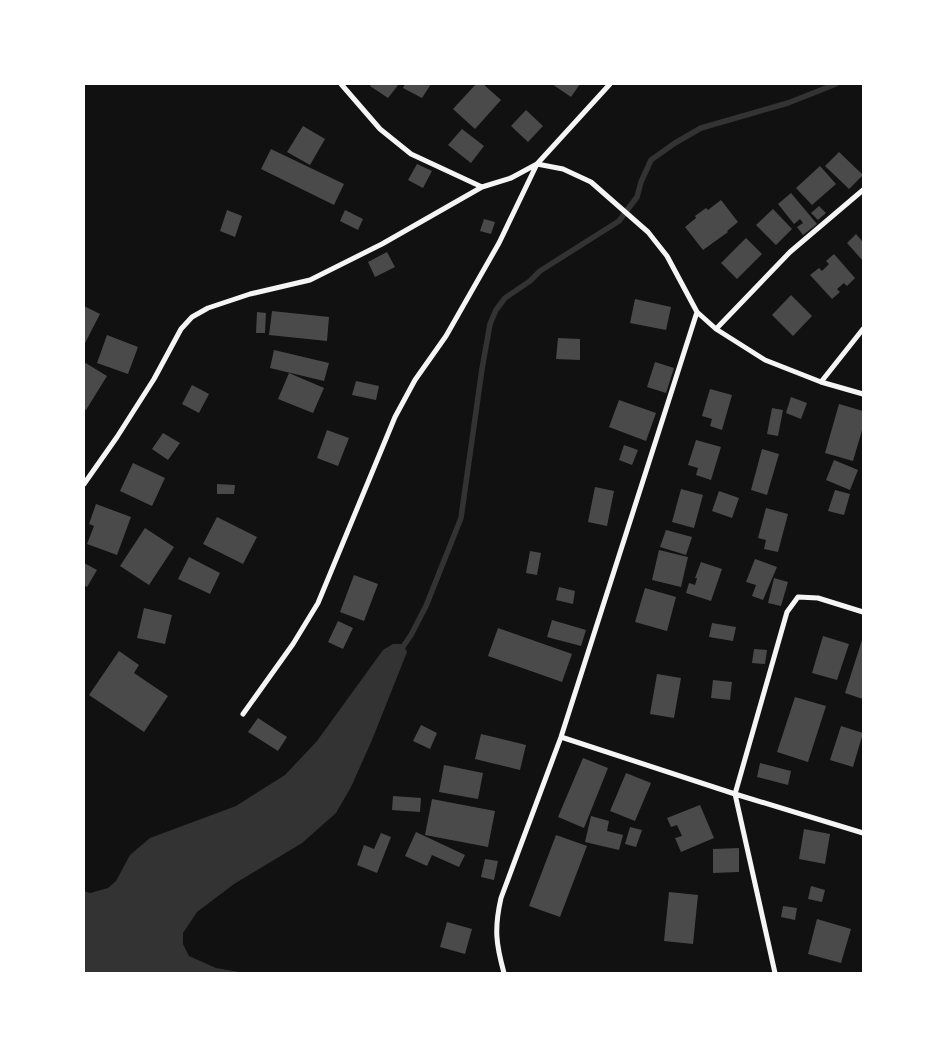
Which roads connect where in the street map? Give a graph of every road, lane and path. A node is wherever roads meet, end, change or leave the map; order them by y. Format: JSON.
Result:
{"nodes":[{"id":1,"x":342,"y":84,"type":"edge"},
{"id":2,"x":351,"y":84,"type":"edge"},
{"id":3,"x":610,"y":84,"type":"edge"},
{"id":4,"x":347,"y":90,"type":"junction"},
{"id":5,"x":537,"y":164,"type":"junction"},
{"id":6,"x":482,"y":187,"type":"junction"},
{"id":7,"x":863,"y":190,"type":"edge"},
{"id":8,"x":697,"y":312,"type":"junction"},
{"id":9,"x":716,"y":329,"type":"junction"},
{"id":10,"x":863,"y":329,"type":"edge"},
{"id":11,"x":821,"y":382,"type":"junction"},
{"id":12,"x":863,"y":394,"type":"edge"},
{"id":13,"x":84,"y":484,"type":"edge"},
{"id":14,"x":863,"y":612,"type":"edge"},
{"id":15,"x":243,"y":714,"type":"dead end"},
{"id":16,"x":561,"y":737,"type":"junction"},
{"id":17,"x":734,"y":794,"type":"junction"},
{"id":18,"x":863,"y":834,"type":"edge"},
{"id":19,"x":504,"y":973,"type":"edge"},
{"id":20,"x":775,"y":973,"type":"edge"}],
"edges":[{"from":1,"to":4,"type":"street"},
{"from":2,"to":4,"type":"street"},
{"from":3,"to":5,"type":"street"},
{"from":4,"to":6,"type":"street"},
{"from":5,"to":6,"type":"street"},
{"from":5,"to":8,"type":"street"},
{"from":5,"to":15,"type":"street"},
{"from":6,"to":13,"type":"street"},
{"from":7,"to":9,"type":"street"},
{"from":8,"to":9,"type":"street"},
{"from":8,"to":16,"type":"street"},
{"from":9,"to":11,"type":"street"},
{"from":10,"to":11,"type":"street"},
{"from":11,"to":12,"type":"street"},
{"from":14,"to":17,"type":"street"},
{"from":16,"to":17,"type":"street"},
{"from":16,"to":19,"type":"street"},
{"from":17,"to":18,"type":"street"},
{"from":17,"to":20,"type":"street"}]}
